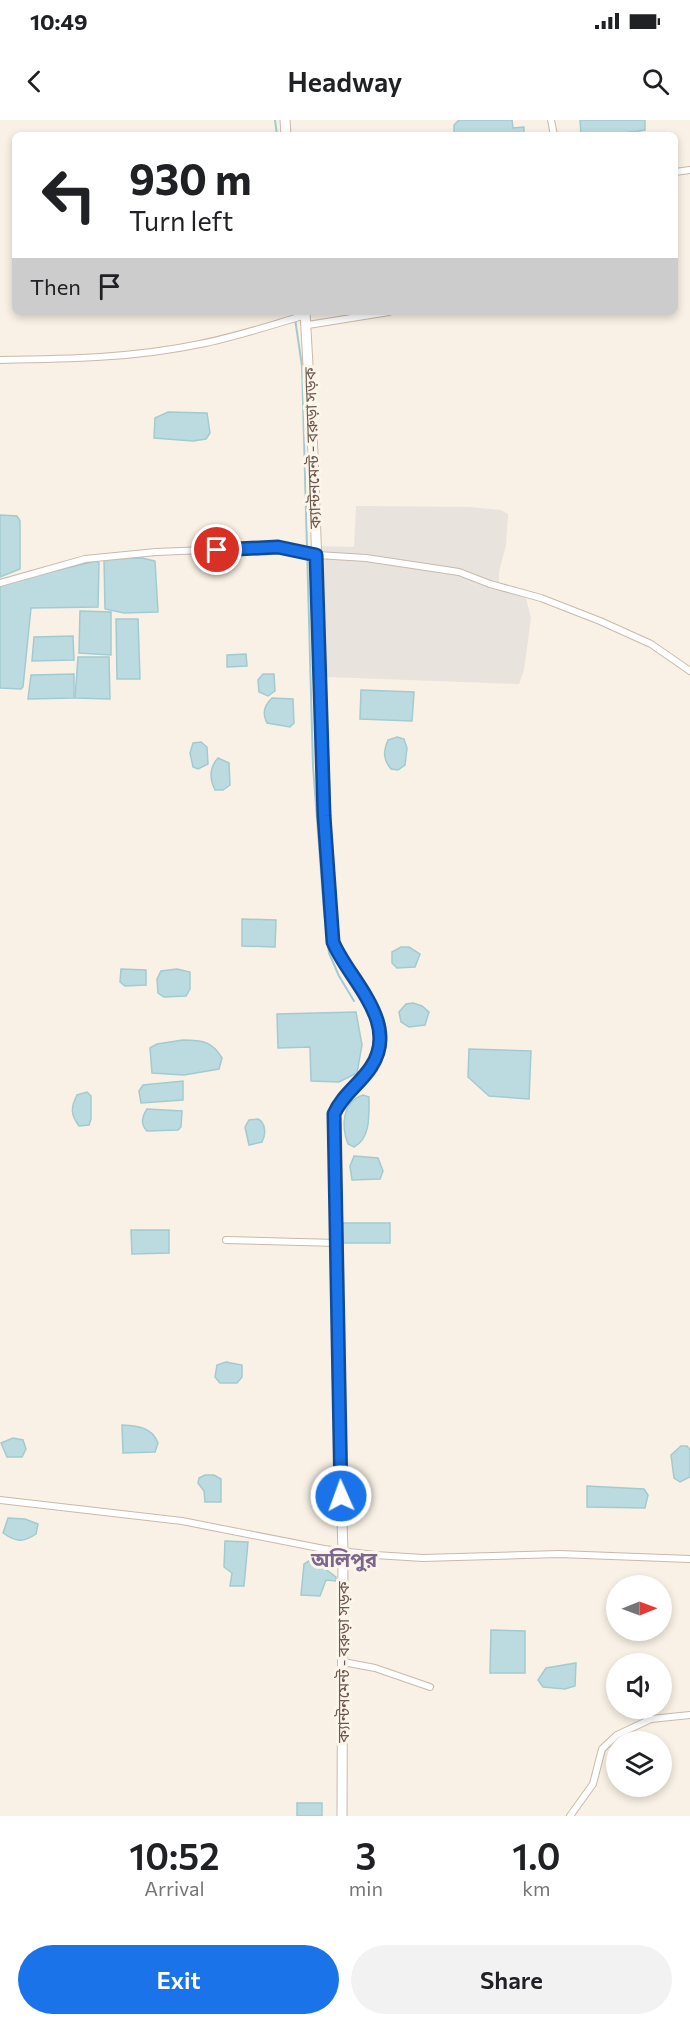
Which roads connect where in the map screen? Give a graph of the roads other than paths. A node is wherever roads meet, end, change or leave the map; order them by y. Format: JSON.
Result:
{"nodes":[{"id":1,"x":339,"y":315,"type":"edge"},
{"id":2,"x":306,"y":317,"type":"edge"},
{"id":3,"x":0,"y":360,"type":"edge"},
{"id":4,"x":316,"y":555,"type":"junction"},
{"id":5,"x":0,"y":583,"type":"edge"},
{"id":6,"x":690,"y":671,"type":"edge"},
{"id":7,"x":226,"y":1240,"type":"dead end"},
{"id":8,"x":337,"y":1243,"type":"junction"},
{"id":9,"x":0,"y":1500,"type":"edge"},
{"id":10,"x":343,"y":1551,"type":"junction"},
{"id":11,"x":690,"y":1559,"type":"edge"},
{"id":12,"x":343,"y":1662,"type":"junction"},
{"id":13,"x":430,"y":1687,"type":"dead end"},
{"id":14,"x":690,"y":1715,"type":"edge"},
{"id":15,"x":342,"y":1816,"type":"edge"},
{"id":16,"x":570,"y":1816,"type":"edge"}],
"edges":[{"from":1,"to":2,"type":"street"},
{"from":2,"to":3,"type":"street"},
{"from":2,"to":4,"type":"main road","name":"ক্যান্টনমেন্ট - বরুড়া সড়ক"},
{"from":4,"to":5,"type":"street"},
{"from":4,"to":6,"type":"street"},
{"from":4,"to":8,"type":"main road","name":"ক্যান্টনমেন্ট - বরুড়া সড়ক"},
{"from":7,"to":8,"type":"street"},
{"from":8,"to":10,"type":"main road","name":"ক্যান্টনমেন্ট - বরুড়া সড়ক"},
{"from":9,"to":10,"type":"street"},
{"from":10,"to":11,"type":"street"},
{"from":10,"to":12,"type":"main road","name":"ক্যান্টনমেন্ট - বরুড়া সড়ক"},
{"from":12,"to":13,"type":"street"},
{"from":12,"to":15,"type":"main road","name":"ক্যান্টনমেন্ট - বরুড়া সড়ক"},
{"from":14,"to":16,"type":"street"}]}
